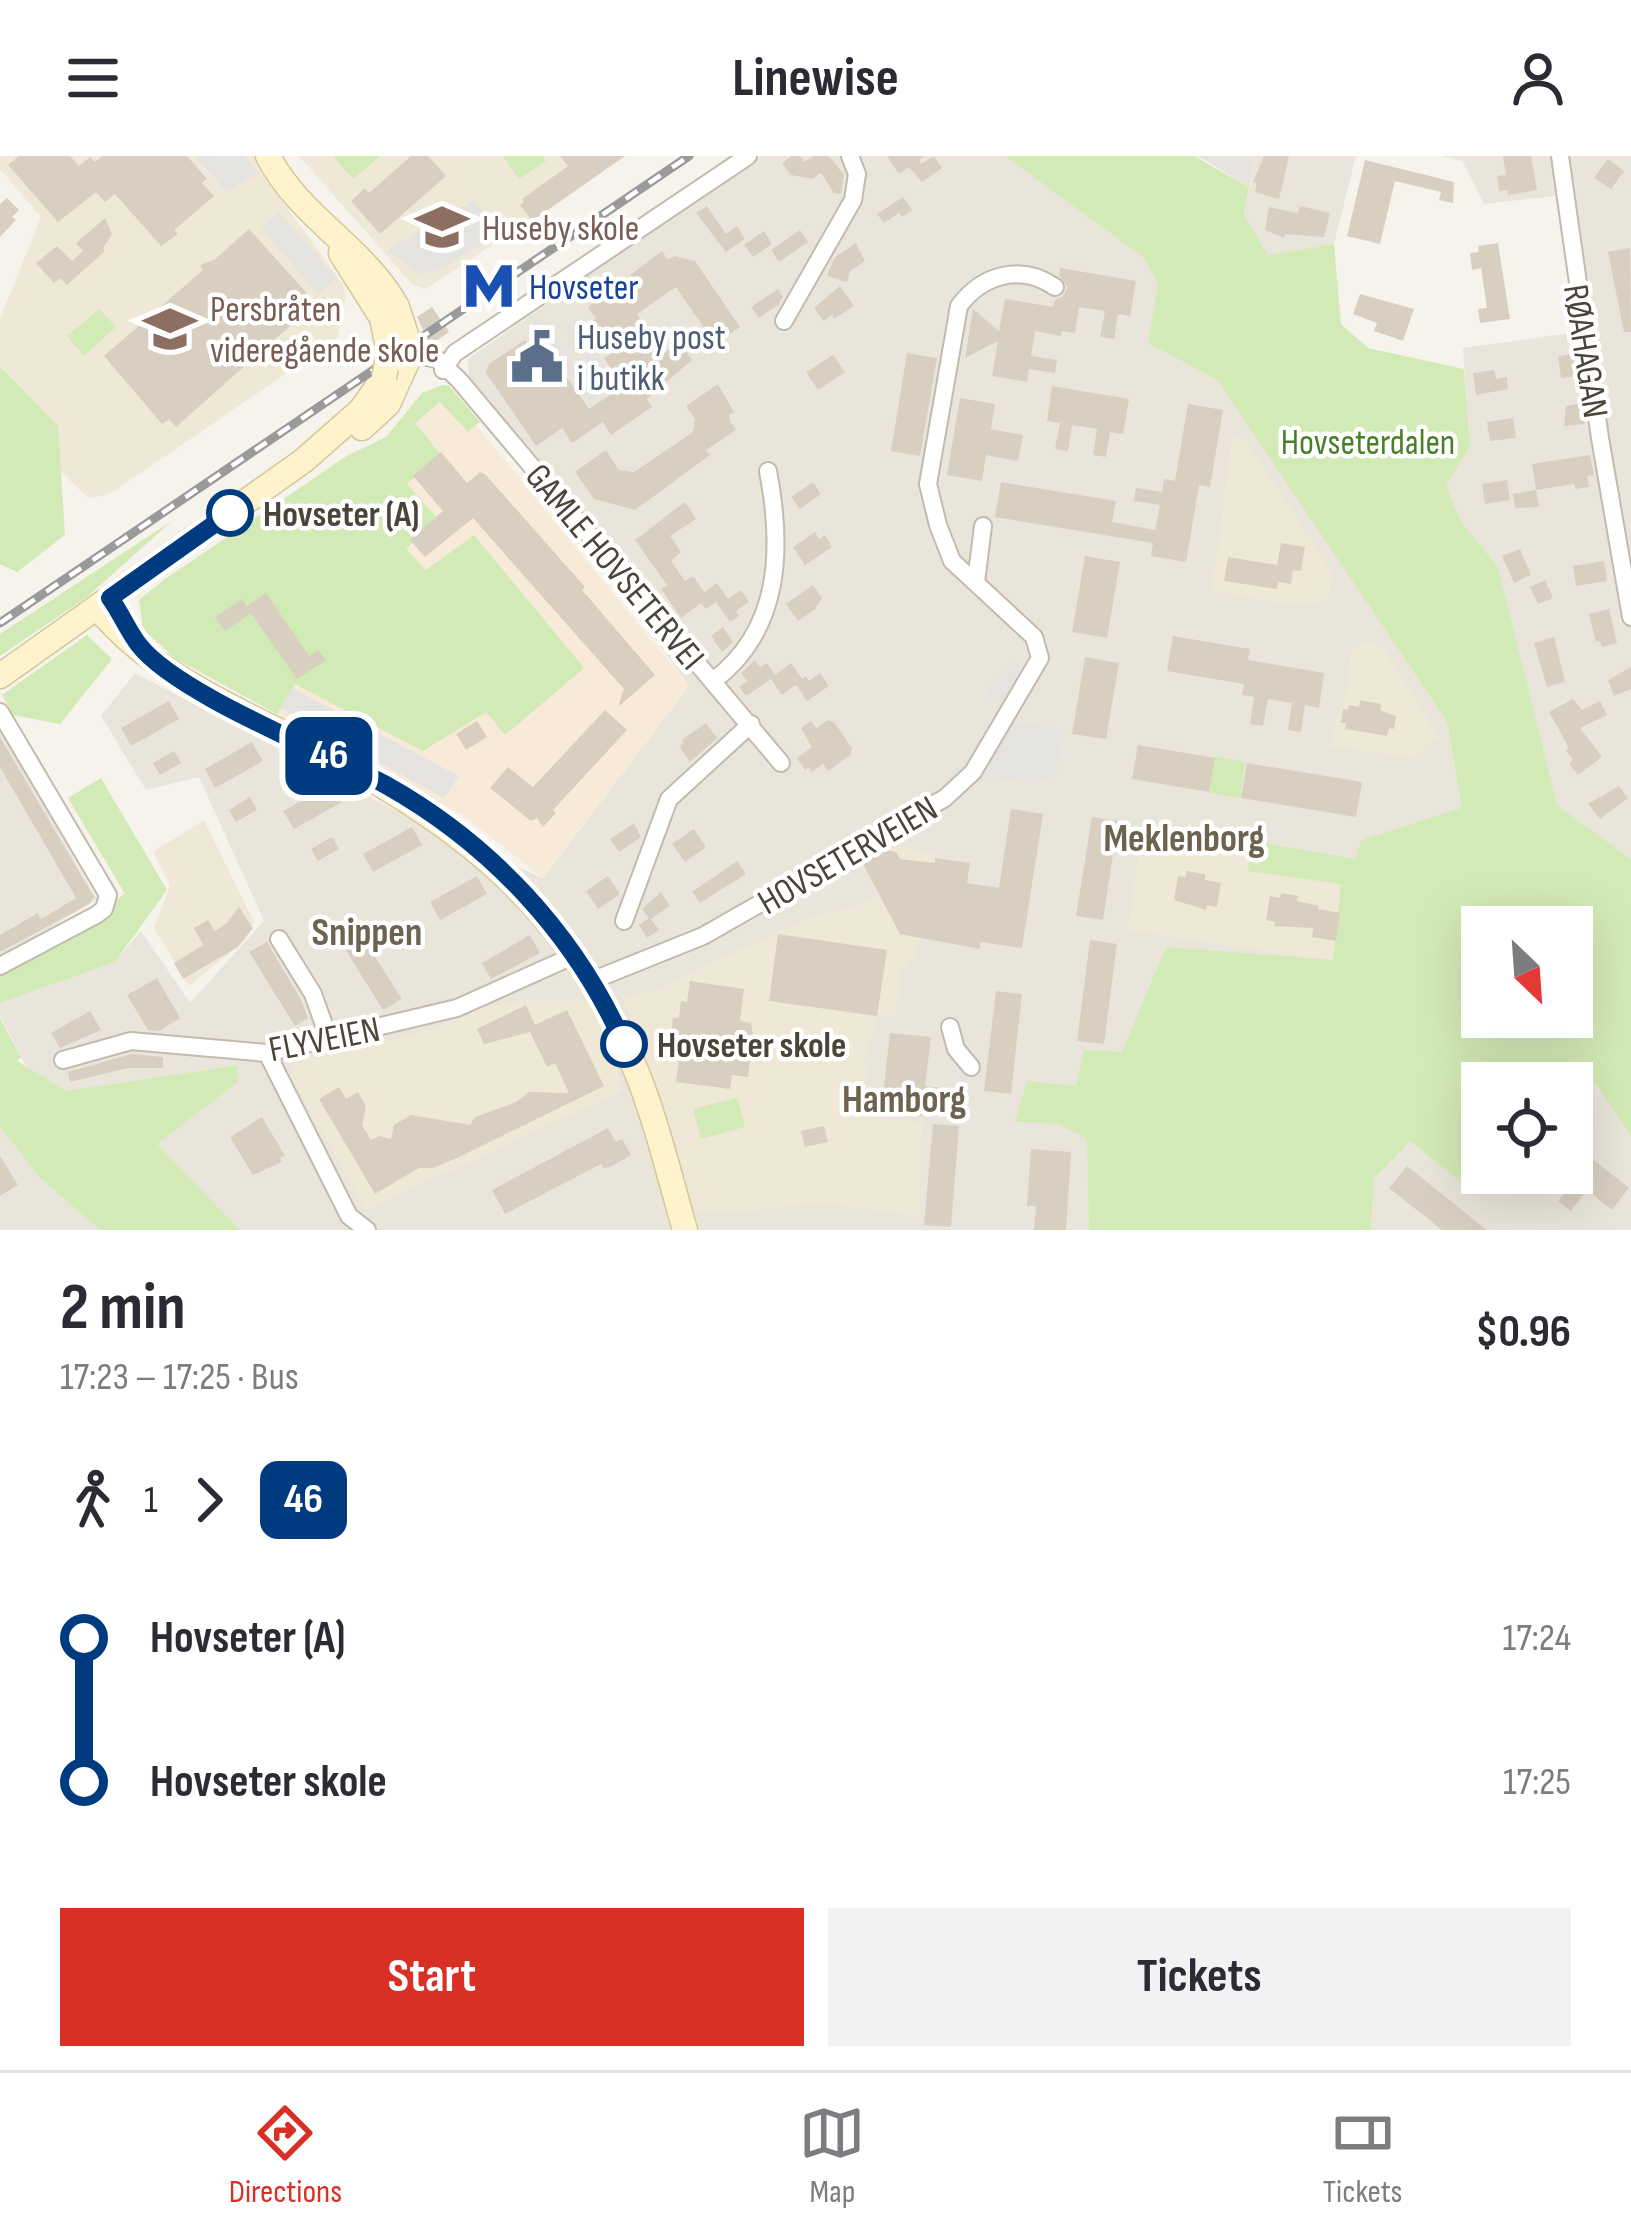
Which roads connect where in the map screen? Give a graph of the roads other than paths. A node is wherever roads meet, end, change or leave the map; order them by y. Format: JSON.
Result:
{"nodes":[{"id":1,"x":268,"y":156,"type":"edge"},
{"id":2,"x":748,"y":156,"type":"edge"},
{"id":3,"x":850,"y":156,"type":"edge"},
{"id":4,"x":1560,"y":156,"type":"edge"},
{"id":5,"x":1054,"y":287,"type":"dead end"},
{"id":6,"x":784,"y":321,"type":"dead end"},
{"id":7,"x":400,"y":365,"type":"junction"},
{"id":8,"x":446,"y":369,"type":"junction"},
{"id":9,"x":768,"y":471,"type":"dead end"},
{"id":10,"x":1611,"y":504,"type":"junction"},
{"id":11,"x":1631,"y":508,"type":"edge"},
{"id":12,"x":983,"y":526,"type":"dead end"},
{"id":13,"x":976,"y":582,"type":"junction"},
{"id":14,"x":104,"y":603,"type":"junction"},
{"id":15,"x":1631,"y":617,"type":"edge"},
{"id":16,"x":0,"y":676,"type":"edge"},
{"id":17,"x":713,"y":681,"type":"junction"},
{"id":18,"x":0,"y":712,"type":"edge"},
{"id":19,"x":751,"y":724,"type":"junction"},
{"id":20,"x":781,"y":763,"type":"dead end"},
{"id":21,"x":624,"y":921,"type":"dead end"},
{"id":22,"x":279,"y":939,"type":"dead end"},
{"id":23,"x":574,"y":955,"type":"junction"},
{"id":24,"x":0,"y":966,"type":"edge"},
{"id":25,"x":591,"y":981,"type":"junction"},
{"id":26,"x":950,"y":1027,"type":"dead end"},
{"id":27,"x":329,"y":1039,"type":"junction"},
{"id":28,"x":267,"y":1053,"type":"junction"},
{"id":29,"x":63,"y":1060,"type":"dead end"},
{"id":30,"x":970,"y":1067,"type":"dead end"},
{"id":31,"x":368,"y":1230,"type":"edge"},
{"id":32,"x":685,"y":1230,"type":"edge"}],
"edges":[{"from":1,"to":7,"type":"street","bridge":true},
{"from":2,"to":8,"type":"street"},
{"from":3,"to":6,"type":"street"},
{"from":4,"to":10,"type":"street","name":"RØAHAGAN"},
{"from":5,"to":13,"type":"street","name":"HOVSETERVEIEN"},
{"from":7,"to":8,"type":"street"},
{"from":7,"to":14,"type":"street"},
{"from":8,"to":17,"type":"street","name":"GAMLE HOVSETERVEI"},
{"from":9,"to":17,"type":"street"},
{"from":10,"to":11,"type":"street"},
{"from":10,"to":15,"type":"street","name":"RØAHAGAN"},
{"from":12,"to":13,"type":"street"},
{"from":13,"to":25,"type":"street","name":"HOVSETERVEIEN"},
{"from":14,"to":16,"type":"street"},
{"from":14,"to":23,"type":"street"},
{"from":17,"to":19,"type":"street","name":"GAMLE HOVSETERVEI"},
{"from":18,"to":24,"type":"street"},
{"from":19,"to":20,"type":"street","name":"GAMLE HOVSETERVEI"},
{"from":19,"to":21,"type":"street"},
{"from":22,"to":27,"type":"street"},
{"from":23,"to":25,"type":"street"},
{"from":23,"to":27,"type":"street","name":"FLYVEIEN"},
{"from":25,"to":32,"type":"street"},
{"from":26,"to":30,"type":"street"},
{"from":27,"to":28,"type":"street","name":"FLYVEIEN"},
{"from":28,"to":29,"type":"street","name":"FLYVEIEN"},
{"from":28,"to":31,"type":"street"}]}
